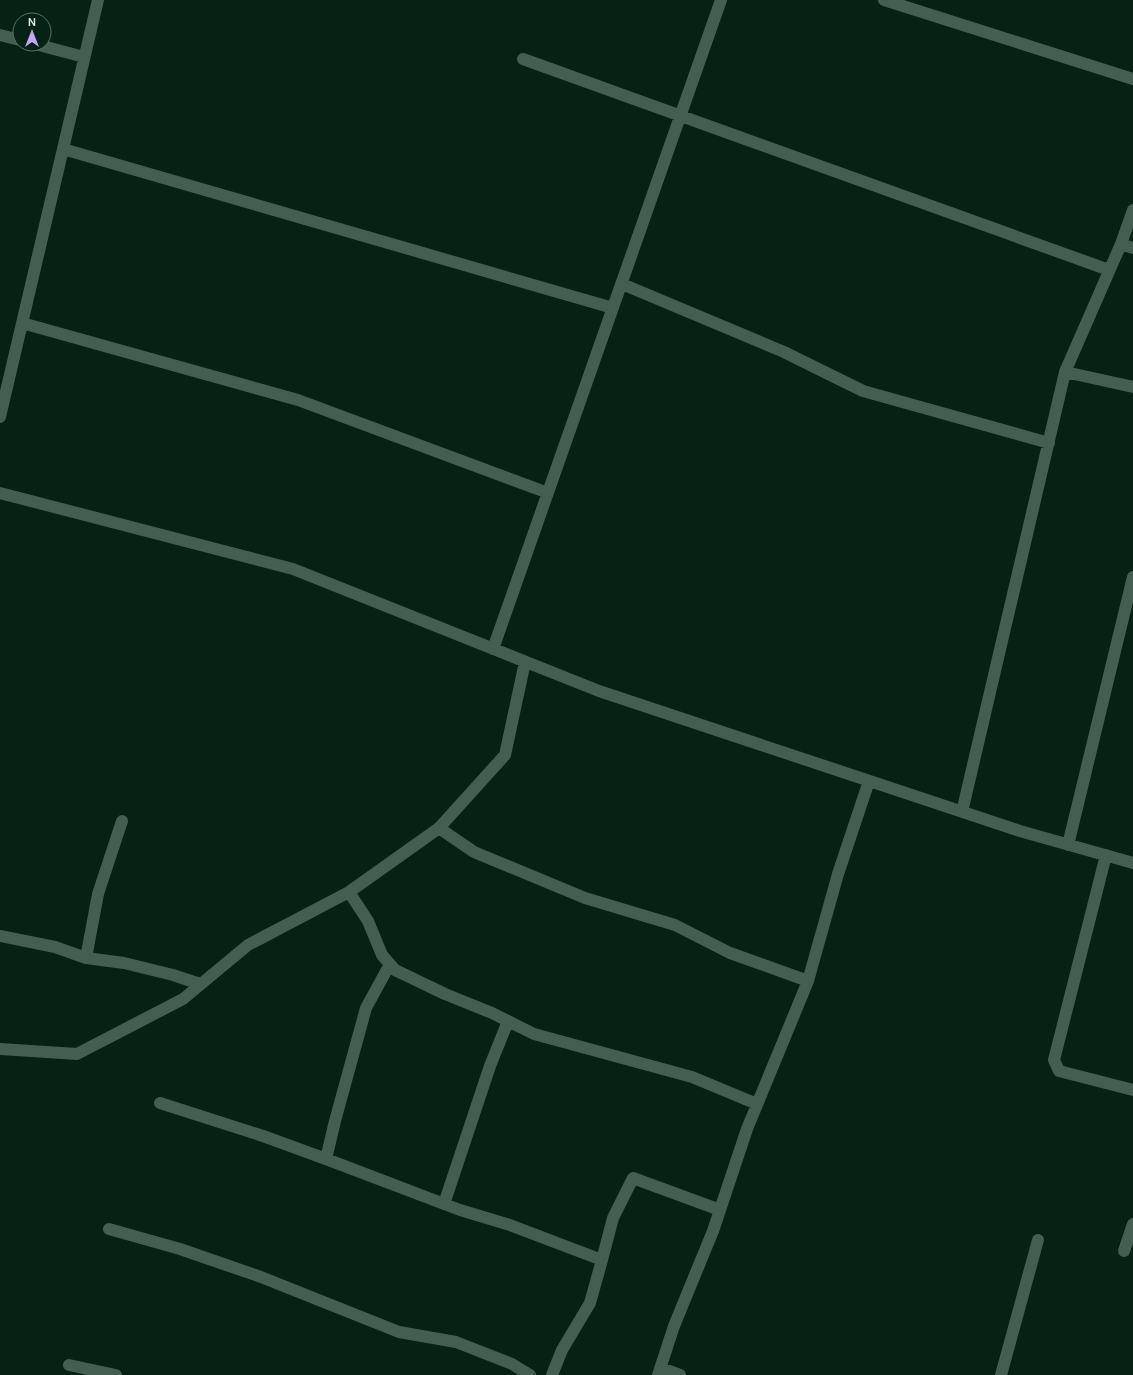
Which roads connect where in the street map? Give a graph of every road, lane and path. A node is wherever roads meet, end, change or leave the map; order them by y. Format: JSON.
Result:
{"nodes":[{"id":1,"x":98,"y":0,"type":"edge"},
{"id":2,"x":721,"y":0,"type":"edge"},
{"id":3,"x":884,"y":0,"type":"edge"},
{"id":4,"x":0,"y":35,"type":"edge"},
{"id":5,"x":12,"y":38,"type":"edge"},
{"id":6,"x":52,"y":49,"type":"edge"},
{"id":7,"x":84,"y":57,"type":"junction"},
{"id":8,"x":523,"y":59,"type":"dead end"},
{"id":9,"x":1133,"y":79,"type":"edge"},
{"id":10,"x":681,"y":115,"type":"junction"},
{"id":11,"x":63,"y":149,"type":"junction"},
{"id":12,"x":1133,"y":210,"type":"edge"},
{"id":13,"x":1121,"y":244,"type":"junction"},
{"id":14,"x":1133,"y":248,"type":"edge"},
{"id":15,"x":1109,"y":270,"type":"junction"},
{"id":16,"x":622,"y":284,"type":"junction"},
{"id":17,"x":613,"y":308,"type":"junction"},
{"id":18,"x":22,"y":322,"type":"junction"},
{"id":19,"x":1065,"y":372,"type":"junction"},
{"id":20,"x":1133,"y":387,"type":"edge"},
{"id":21,"x":0,"y":417,"type":"edge"},
{"id":22,"x":1049,"y":443,"type":"junction"},
{"id":23,"x":0,"y":493,"type":"edge"},
{"id":24,"x":548,"y":493,"type":"junction"},
{"id":25,"x":1133,"y":577,"type":"edge"},
{"id":26,"x":493,"y":649,"type":"junction"},
{"id":27,"x":525,"y":662,"type":"junction"},
{"id":28,"x":869,"y":781,"type":"junction"},
{"id":29,"x":962,"y":812,"type":"junction"},
{"id":30,"x":122,"y":821,"type":"dead end"},
{"id":31,"x":439,"y":828,"type":"junction"},
{"id":32,"x":1068,"y":845,"type":"junction"},
{"id":33,"x":1106,"y":855,"type":"junction"},
{"id":34,"x":1133,"y":863,"type":"edge"},
{"id":35,"x":349,"y":892,"type":"junction"},
{"id":36,"x":0,"y":936,"type":"edge"},
{"id":37,"x":86,"y":958,"type":"junction"},
{"id":38,"x":390,"y":964,"type":"junction"},
{"id":39,"x":808,"y":981,"type":"junction"},
{"id":40,"x":200,"y":984,"type":"junction"},
{"id":41,"x":508,"y":1021,"type":"junction"},
{"id":42,"x":0,"y":1049,"type":"edge"},
{"id":43,"x":1133,"y":1090,"type":"edge"},
{"id":44,"x":160,"y":1103,"type":"dead end"},
{"id":45,"x":757,"y":1104,"type":"junction"},
{"id":46,"x":326,"y":1159,"type":"junction"},
{"id":47,"x":444,"y":1204,"type":"junction"},
{"id":48,"x":720,"y":1210,"type":"junction"},
{"id":49,"x":1133,"y":1224,"type":"edge"},
{"id":50,"x":109,"y":1229,"type":"dead end"},
{"id":51,"x":1038,"y":1240,"type":"dead end"},
{"id":52,"x":1124,"y":1250,"type":"dead end"},
{"id":53,"x":602,"y":1260,"type":"junction"},
{"id":54,"x":69,"y":1366,"type":"dead end"},
{"id":55,"x":659,"y":1371,"type":"edge"},
{"id":56,"x":116,"y":1375,"type":"edge"},
{"id":57,"x":530,"y":1375,"type":"edge"},
{"id":58,"x":552,"y":1375,"type":"edge"},
{"id":59,"x":680,"y":1375,"type":"edge"},
{"id":60,"x":1001,"y":1375,"type":"edge"}],
"edges":[{"from":1,"to":7,"type":"street"},
{"from":2,"to":10,"type":"street"},
{"from":3,"to":9,"type":"street"},
{"from":4,"to":5,"type":"street"},
{"from":6,"to":7,"type":"street"},
{"from":7,"to":11,"type":"street"},
{"from":8,"to":10,"type":"street"},
{"from":10,"to":15,"type":"street"},
{"from":10,"to":16,"type":"street"},
{"from":11,"to":17,"type":"street"},
{"from":11,"to":18,"type":"street"},
{"from":12,"to":13,"type":"street"},
{"from":13,"to":14,"type":"street"},
{"from":13,"to":15,"type":"street"},
{"from":15,"to":19,"type":"street"},
{"from":16,"to":17,"type":"street"},
{"from":16,"to":22,"type":"street"},
{"from":17,"to":24,"type":"street"},
{"from":18,"to":21,"type":"street"},
{"from":18,"to":24,"type":"street"},
{"from":19,"to":20,"type":"street"},
{"from":19,"to":22,"type":"street"},
{"from":22,"to":29,"type":"street"},
{"from":23,"to":26,"type":"street"},
{"from":24,"to":26,"type":"street"},
{"from":25,"to":32,"type":"street"},
{"from":26,"to":27,"type":"street"},
{"from":27,"to":28,"type":"street"},
{"from":27,"to":31,"type":"street"},
{"from":28,"to":29,"type":"street"},
{"from":28,"to":39,"type":"street"},
{"from":29,"to":32,"type":"street"},
{"from":30,"to":37,"type":"street"},
{"from":31,"to":35,"type":"street"},
{"from":31,"to":39,"type":"street"},
{"from":32,"to":33,"type":"street"},
{"from":33,"to":34,"type":"street"},
{"from":33,"to":43,"type":"street"},
{"from":35,"to":38,"type":"street"},
{"from":35,"to":40,"type":"street"},
{"from":36,"to":37,"type":"street"},
{"from":37,"to":40,"type":"street"},
{"from":38,"to":41,"type":"street"},
{"from":38,"to":46,"type":"street"},
{"from":39,"to":45,"type":"street"},
{"from":40,"to":42,"type":"street"},
{"from":41,"to":45,"type":"street"},
{"from":41,"to":47,"type":"street"},
{"from":44,"to":46,"type":"street"},
{"from":45,"to":48,"type":"street"},
{"from":46,"to":47,"type":"street"},
{"from":47,"to":53,"type":"street"},
{"from":48,"to":53,"type":"street"},
{"from":48,"to":55,"type":"street"},
{"from":49,"to":52,"type":"street"},
{"from":50,"to":57,"type":"street"},
{"from":51,"to":60,"type":"street"},
{"from":53,"to":58,"type":"street"},
{"from":54,"to":56,"type":"street"},
{"from":55,"to":59,"type":"street"}]}
